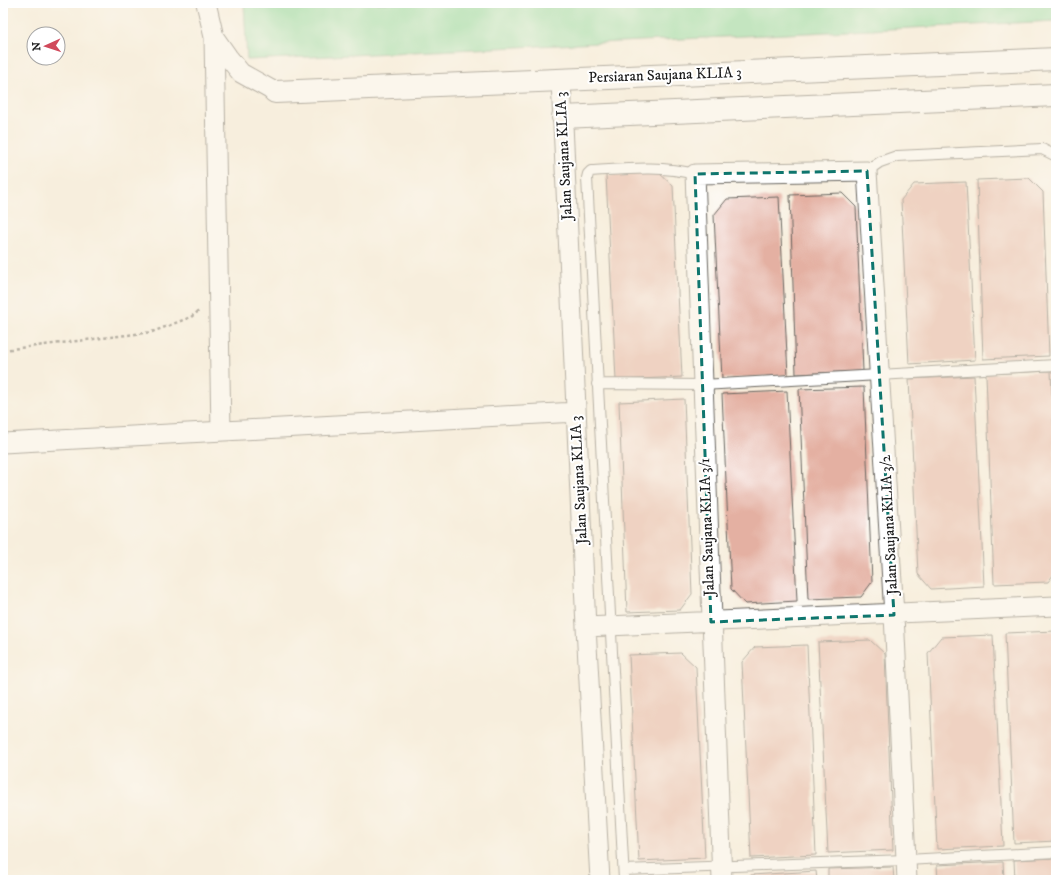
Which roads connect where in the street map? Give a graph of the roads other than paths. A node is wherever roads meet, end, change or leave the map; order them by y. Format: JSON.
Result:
{"nodes":[{"id":1,"x":206,"y":3,"type":"edge"},
{"id":2,"x":214,"y":37,"type":"junction"},
{"id":3,"x":1056,"y":59,"type":"edge"},
{"id":4,"x":561,"y":80,"type":"junction"},
{"id":5,"x":275,"y":92,"type":"joint"},
{"id":6,"x":1056,"y":95,"type":"edge"},
{"id":7,"x":563,"y":118,"type":"junction"},
{"id":8,"x":1056,"y":156,"type":"edge"},
{"id":9,"x":867,"y":171,"type":"junction"},
{"id":10,"x":695,"y":174,"type":"junction"},
{"id":11,"x":1056,"y":365,"type":"edge"},
{"id":12,"x":880,"y":375,"type":"junction"},
{"id":13,"x":598,"y":384,"type":"junction"},
{"id":14,"x":702,"y":385,"type":"junction"},
{"id":15,"x":576,"y":412,"type":"junction"},
{"id":16,"x":221,"y":431,"type":"junction"},
{"id":17,"x":3,"y":443,"type":"edge"},
{"id":18,"x":1056,"y":606,"type":"edge"},
{"id":19,"x":894,"y":615,"type":"junction"},
{"id":20,"x":711,"y":622,"type":"junction"},
{"id":21,"x":610,"y":626,"type":"junction"},
{"id":22,"x":586,"y":627,"type":"junction"},
{"id":23,"x":1056,"y":852,"type":"edge"},
{"id":24,"x":906,"y":860,"type":"junction"},
{"id":25,"x":722,"y":873,"type":"edge"},
{"id":26,"x":624,"y":875,"type":"edge"},
{"id":27,"x":600,"y":880,"type":"edge"},
{"id":28,"x":907,"y":880,"type":"edge"}],
"edges":[{"from":1,"to":2,"type":"street"},
{"from":2,"to":5,"type":"street"},
{"from":2,"to":16,"type":"street"},
{"from":3,"to":4,"type":"street","name":"Persiaran Saujana KLIA 3"},
{"from":4,"to":5,"type":"street","name":"Persiaran Saujana KLIA 3"},
{"from":4,"to":7,"type":"street","name":"Jalan Saujana KLIA 3"},
{"from":6,"to":7,"type":"street"},
{"from":7,"to":15,"type":"street","name":"Jalan Saujana KLIA 3"},
{"from":8,"to":9,"type":"lane"},
{"from":9,"to":10,"type":"street"},
{"from":9,"to":12,"type":"street","name":"Jalan Saujana KLIA 3/2"},
{"from":10,"to":13,"type":"lane"},
{"from":10,"to":14,"type":"street","name":"Jalan Saujana KLIA 3/1"},
{"from":11,"to":12,"type":"lane"},
{"from":12,"to":14,"type":"lane"},
{"from":12,"to":19,"type":"street","name":"Jalan Saujana KLIA 3/2"},
{"from":13,"to":14,"type":"lane"},
{"from":13,"to":21,"type":"lane"},
{"from":14,"to":20,"type":"street","name":"Jalan Saujana KLIA 3/1"},
{"from":15,"to":16,"type":"street"},
{"from":15,"to":22,"type":"street","name":"Jalan Saujana KLIA 3"},
{"from":16,"to":17,"type":"street"},
{"from":18,"to":19,"type":"street"},
{"from":19,"to":20,"type":"street"},
{"from":19,"to":24,"type":"street","name":"Jalan Saujana KLIA 3/2"},
{"from":20,"to":21,"type":"street"},
{"from":20,"to":25,"type":"street","name":"Jalan Saujana KLIA 3/1"},
{"from":21,"to":22,"type":"street"},
{"from":21,"to":26,"type":"lane"},
{"from":22,"to":27,"type":"street","name":"Jalan Saujana KLIA 3"},
{"from":23,"to":24,"type":"lane"},
{"from":24,"to":25,"type":"lane"},
{"from":24,"to":28,"type":"street","name":"Jalan Saujana KLIA 3/2"},
{"from":25,"to":26,"type":"lane"}]}
